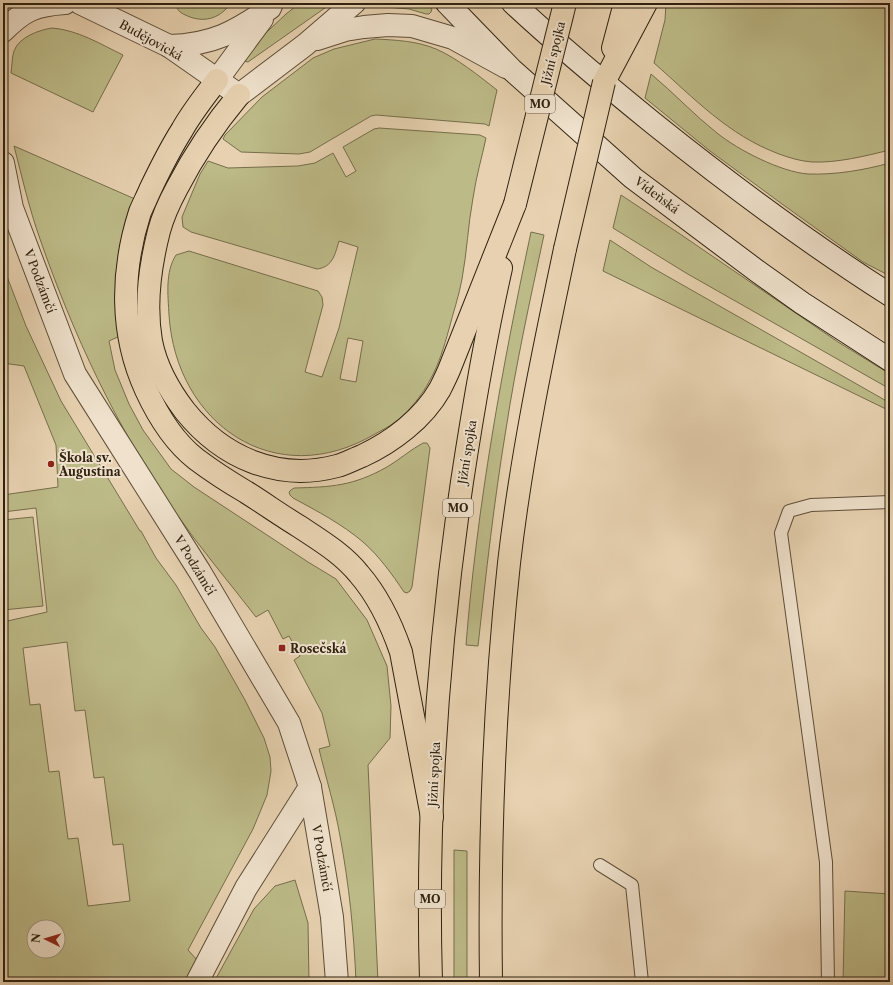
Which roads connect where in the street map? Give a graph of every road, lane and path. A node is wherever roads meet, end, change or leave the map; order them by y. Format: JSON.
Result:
{"nodes":[{"id":1,"x":64,"y":3,"type":"edge"},
{"id":2,"x":80,"y":3,"type":"edge"},
{"id":3,"x":354,"y":3,"type":"edge"},
{"id":4,"x":447,"y":3,"type":"edge"},
{"id":5,"x":513,"y":3,"type":"edge"},
{"id":6,"x":566,"y":3,"type":"edge"},
{"id":7,"x":624,"y":3,"type":"edge"},
{"id":8,"x":646,"y":3,"type":"edge"},
{"id":9,"x":272,"y":5,"type":"edge"},
{"id":10,"x":3,"y":31,"type":"edge"},
{"id":11,"x":305,"y":45,"type":"junction"},
{"id":12,"x":169,"y":46,"type":"junction"},
{"id":13,"x":512,"y":70,"type":"junction"},
{"id":14,"x":217,"y":80,"type":"junction"},
{"id":15,"x":604,"y":82,"type":"junction"},
{"id":16,"x":239,"y":95,"type":"junction"},
{"id":17,"x":3,"y":163,"type":"edge"},
{"id":18,"x":515,"y":204,"type":"junction"},
{"id":19,"x":8,"y":207,"type":"edge"},
{"id":20,"x":890,"y":295,"type":"edge"},
{"id":21,"x":890,"y":360,"type":"edge"},
{"id":22,"x":890,"y":502,"type":"edge"},
{"id":23,"x":310,"y":787,"type":"junction"},
{"id":24,"x":432,"y":817,"type":"junction"},
{"id":25,"x":600,"y":865,"type":"dead end"},
{"id":26,"x":197,"y":982,"type":"edge"},
{"id":27,"x":337,"y":982,"type":"edge"},
{"id":28,"x":431,"y":982,"type":"edge"},
{"id":29,"x":491,"y":982,"type":"edge"},
{"id":30,"x":642,"y":982,"type":"edge"},
{"id":31,"x":828,"y":982,"type":"edge"}],
"edges":[{"from":1,"to":10,"type":"street"},
{"from":2,"to":12,"type":"street","name":"Budějovická"},
{"from":3,"to":11,"type":"street"},
{"from":4,"to":13,"type":"street","name":"Vídeňská"},
{"from":5,"to":20,"type":"street"},
{"from":6,"to":18,"type":"highway","name":"Jižní spojka","number":"MO","bridge":true},
{"from":7,"to":15,"type":"highway"},
{"from":8,"to":15,"type":"highway"},
{"from":9,"to":12,"type":"street"},
{"from":9,"to":14,"type":"street"},
{"from":11,"to":13,"type":"street"},
{"from":11,"to":16,"type":"street"},
{"from":12,"to":14,"type":"street","name":"Budějovická"},
{"from":13,"to":21,"type":"street","name":"Vídeňská"},
{"from":14,"to":16,"type":"street","name":"Budějovická"},
{"from":14,"to":24,"type":"highway"},
{"from":15,"to":29,"type":"highway","bridge":true},
{"from":16,"to":18,"type":"highway"},
{"from":17,"to":19,"type":"street","name":"V Podzámčí"},
{"from":18,"to":24,"type":"highway","name":"Jižní spojka","number":"MO"},
{"from":19,"to":23,"type":"street","name":"V Podzámčí"},
{"from":22,"to":31,"type":"lane"},
{"from":23,"to":26,"type":"street"},
{"from":23,"to":27,"type":"street","name":"V Podzámčí"},
{"from":24,"to":28,"type":"highway","name":"Jižní spojka","number":"MO"},
{"from":25,"to":30,"type":"lane"}]}
